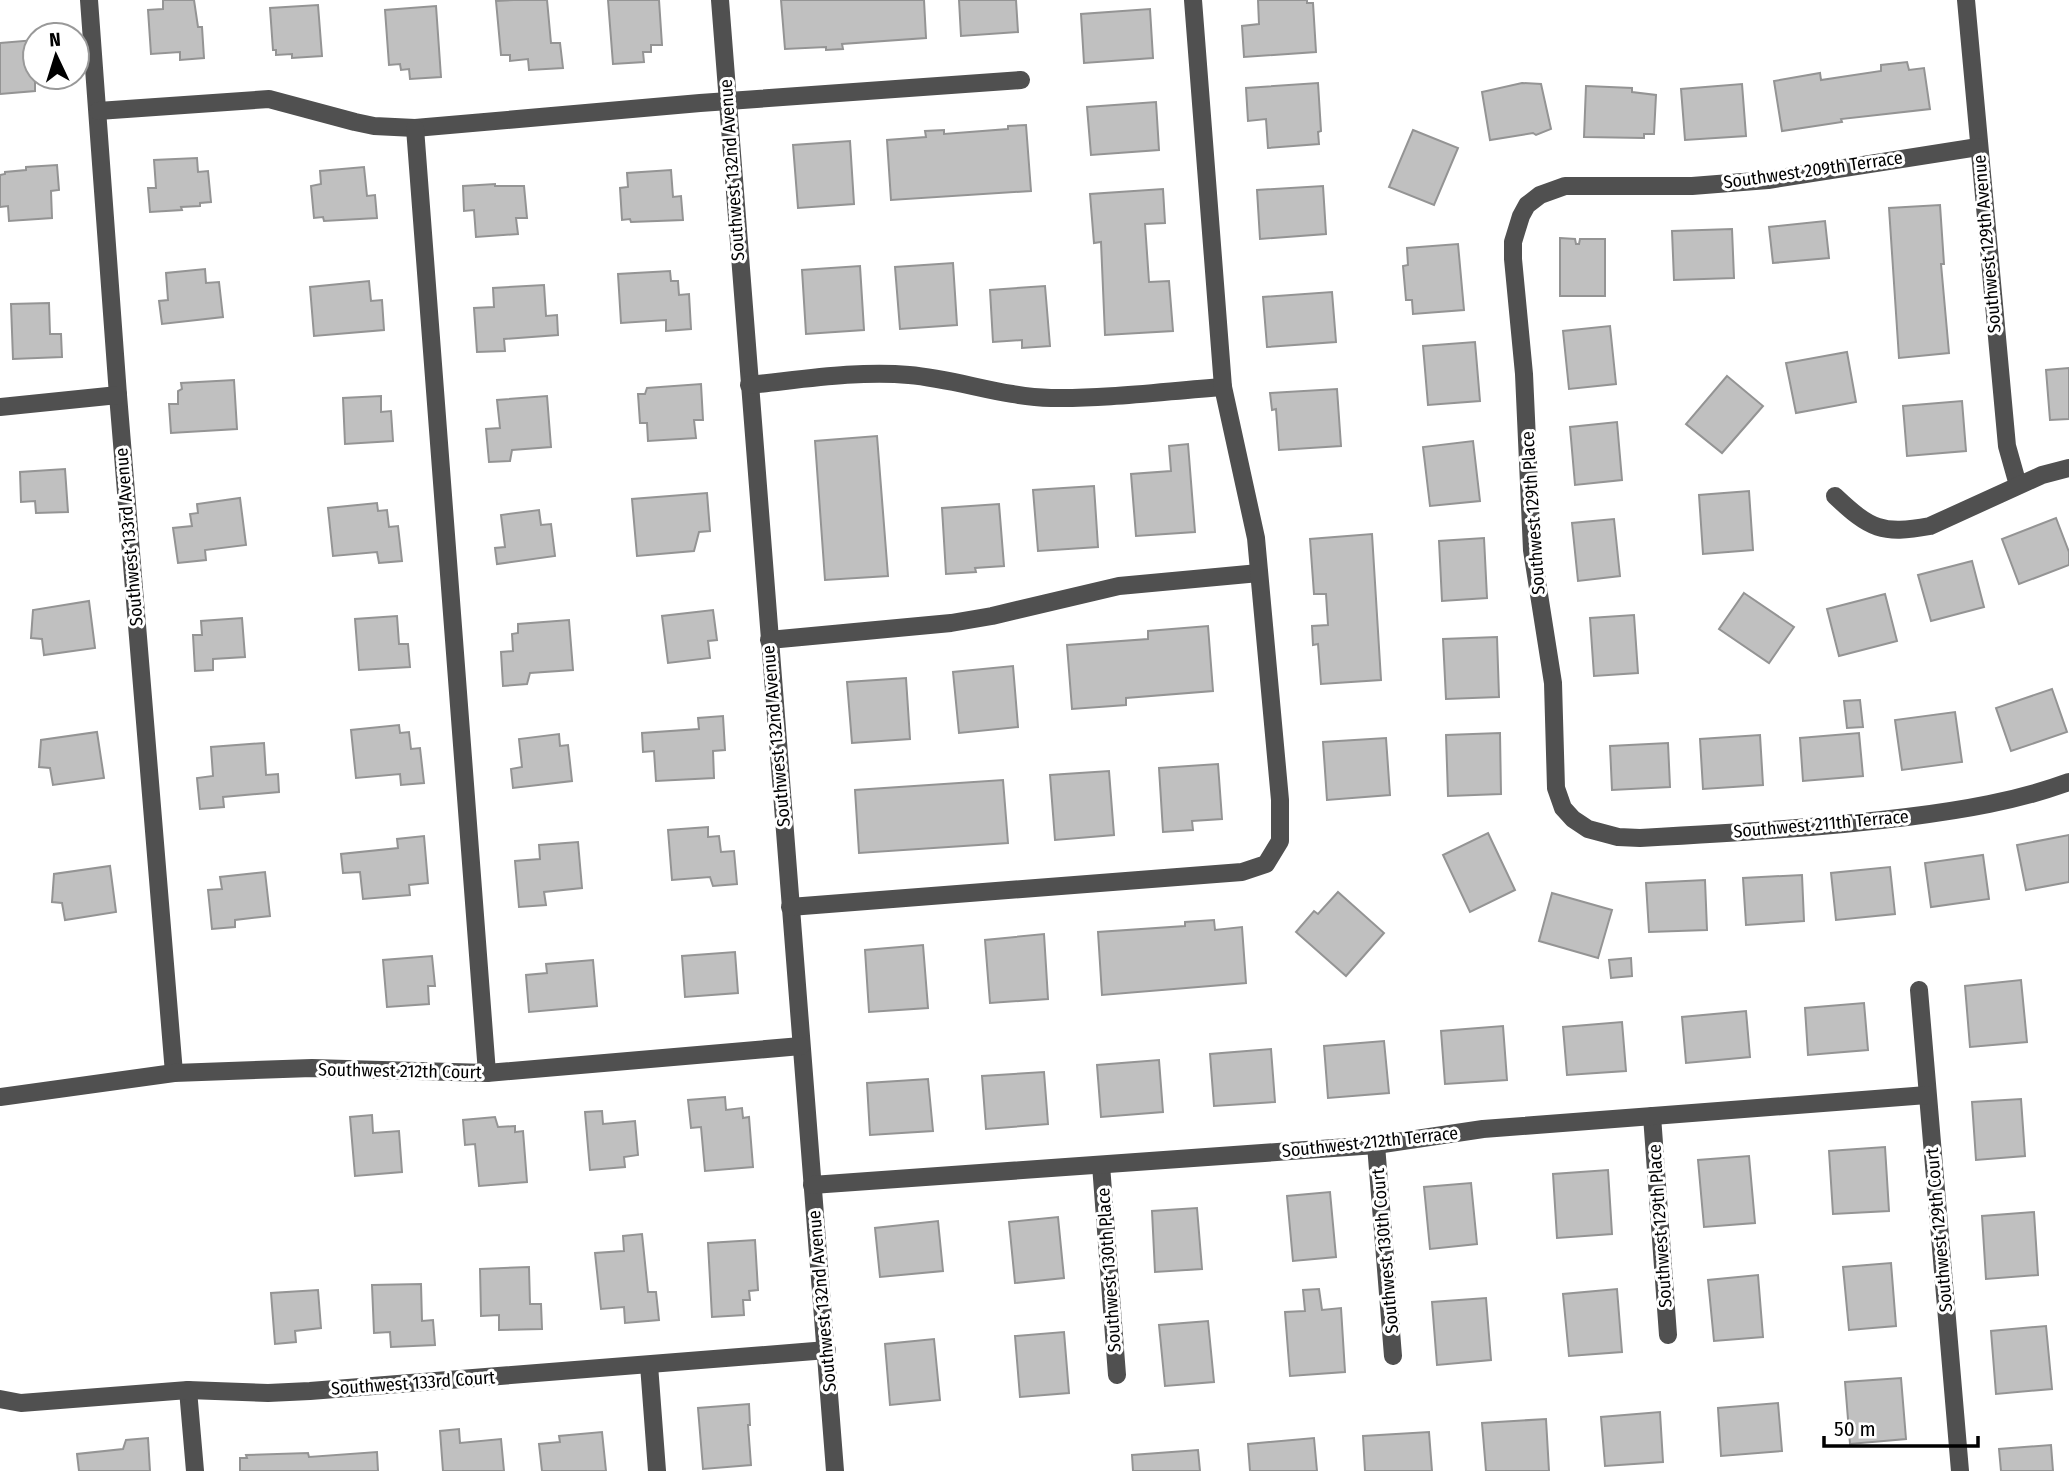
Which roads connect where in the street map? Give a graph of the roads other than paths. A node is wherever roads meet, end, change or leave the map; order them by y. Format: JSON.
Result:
{"nodes":[{"id":1,"x":89,"y":0,"type":"edge"},
{"id":2,"x":720,"y":0,"type":"edge"},
{"id":3,"x":1193,"y":0,"type":"edge"},
{"id":4,"x":1966,"y":0,"type":"edge"},
{"id":5,"x":1021,"y":80,"type":"dead end"},
{"id":6,"x":726,"y":101,"type":"junction"},
{"id":7,"x":98,"y":111,"type":"junction"},
{"id":8,"x":415,"y":128,"type":"junction"},
{"id":9,"x":1978,"y":147,"type":"junction"},
{"id":10,"x":1527,"y":205,"type":"joint"},
{"id":11,"x":749,"y":384,"type":"junction"},
{"id":12,"x":1223,"y":387,"type":"junction"},
{"id":13,"x":118,"y":396,"type":"junction"},
{"id":14,"x":0,"y":407,"type":"edge"},
{"id":15,"x":2069,"y":468,"type":"edge"},
{"id":16,"x":2018,"y":485,"type":"junction"},
{"id":17,"x":1835,"y":496,"type":"dead end"},
{"id":18,"x":1259,"y":573,"type":"junction"},
{"id":19,"x":768,"y":640,"type":"junction"},
{"id":20,"x":2069,"y":782,"type":"edge"},
{"id":21,"x":1573,"y":819,"type":"joint"},
{"id":22,"x":790,"y":907,"type":"junction"},
{"id":23,"x":1919,"y":990,"type":"dead end"},
{"id":24,"x":801,"y":1046,"type":"junction"},
{"id":25,"x":174,"y":1073,"type":"junction"},
{"id":26,"x":487,"y":1073,"type":"junction"},
{"id":27,"x":1927,"y":1095,"type":"junction"},
{"id":28,"x":0,"y":1097,"type":"edge"},
{"id":29,"x":1652,"y":1116,"type":"junction"},
{"id":30,"x":1376,"y":1145,"type":"junction"},
{"id":31,"x":1101,"y":1165,"type":"junction"},
{"id":32,"x":813,"y":1185,"type":"junction"},
{"id":33,"x":1668,"y":1335,"type":"dead end"},
{"id":34,"x":827,"y":1350,"type":"junction"},
{"id":35,"x":1393,"y":1356,"type":"dead end"},
{"id":36,"x":649,"y":1365,"type":"junction"},
{"id":37,"x":1117,"y":1375,"type":"dead end"},
{"id":38,"x":188,"y":1390,"type":"junction"},
{"id":39,"x":0,"y":1399,"type":"edge"},
{"id":40,"x":195,"y":1471,"type":"edge"},
{"id":41,"x":657,"y":1471,"type":"edge"},
{"id":42,"x":835,"y":1471,"type":"edge"},
{"id":43,"x":1960,"y":1471,"type":"edge"}],
"edges":[{"from":1,"to":7,"type":"street","name":"Southwest 133rd Avenue"},
{"from":2,"to":6,"type":"street","name":"Southwest 132nd Avenue"},
{"from":3,"to":12,"type":"street"},
{"from":4,"to":9,"type":"street","name":"Southwest 129th Avenue"},
{"from":5,"to":6,"type":"street"},
{"from":6,"to":8,"type":"street"},
{"from":6,"to":11,"type":"street","name":"Southwest 132nd Avenue"},
{"from":7,"to":8,"type":"street"},
{"from":7,"to":13,"type":"street","name":"Southwest 133rd Avenue"},
{"from":8,"to":26,"type":"street"},
{"from":9,"to":10,"type":"street","name":"Southwest 209th Terrace"},
{"from":9,"to":16,"type":"street","name":"Southwest 129th Avenue"},
{"from":10,"to":21,"type":"street","name":"Southwest 129th Place"},
{"from":11,"to":12,"type":"street"},
{"from":11,"to":19,"type":"street","name":"Southwest 132nd Avenue"},
{"from":12,"to":18,"type":"street"},
{"from":13,"to":14,"type":"street"},
{"from":13,"to":25,"type":"street","name":"Southwest 133rd Avenue"},
{"from":15,"to":16,"type":"street"},
{"from":16,"to":17,"type":"street"},
{"from":18,"to":19,"type":"street"},
{"from":18,"to":22,"type":"street"},
{"from":19,"to":22,"type":"street","name":"Southwest 132nd Avenue"},
{"from":20,"to":21,"type":"street","name":"Southwest 211th Terrace"},
{"from":22,"to":24,"type":"street","name":"Southwest 132nd Avenue"},
{"from":23,"to":27,"type":"street","name":"Southwest 129th Court"},
{"from":24,"to":26,"type":"street","name":"Southwest 212th Court"},
{"from":24,"to":32,"type":"street","name":"Southwest 132nd Avenue"},
{"from":25,"to":26,"type":"street","name":"Southwest 212th Court"},
{"from":25,"to":28,"type":"street","name":"Southwest 212th Court"},
{"from":27,"to":29,"type":"street","name":"Southwest 212th Terrace"},
{"from":27,"to":43,"type":"street","name":"Southwest 129th Court"},
{"from":29,"to":30,"type":"street","name":"Southwest 212th Terrace"},
{"from":29,"to":33,"type":"street","name":"Southwest 129th Place"},
{"from":30,"to":31,"type":"street","name":"Southwest 212th Terrace"},
{"from":30,"to":35,"type":"street","name":"Southwest 130th Court"},
{"from":31,"to":32,"type":"street","name":"Southwest 212th Terrace"},
{"from":31,"to":37,"type":"street","name":"Southwest 130th Place"},
{"from":32,"to":34,"type":"street","name":"Southwest 132nd Avenue"},
{"from":34,"to":36,"type":"street","name":"Southwest 133rd Court"},
{"from":34,"to":42,"type":"street","name":"Southwest 132nd Avenue"},
{"from":36,"to":38,"type":"street","name":"Southwest 133rd Court"},
{"from":36,"to":41,"type":"street"},
{"from":38,"to":39,"type":"street","name":"Southwest 133rd Court"},
{"from":38,"to":40,"type":"street"}]}
